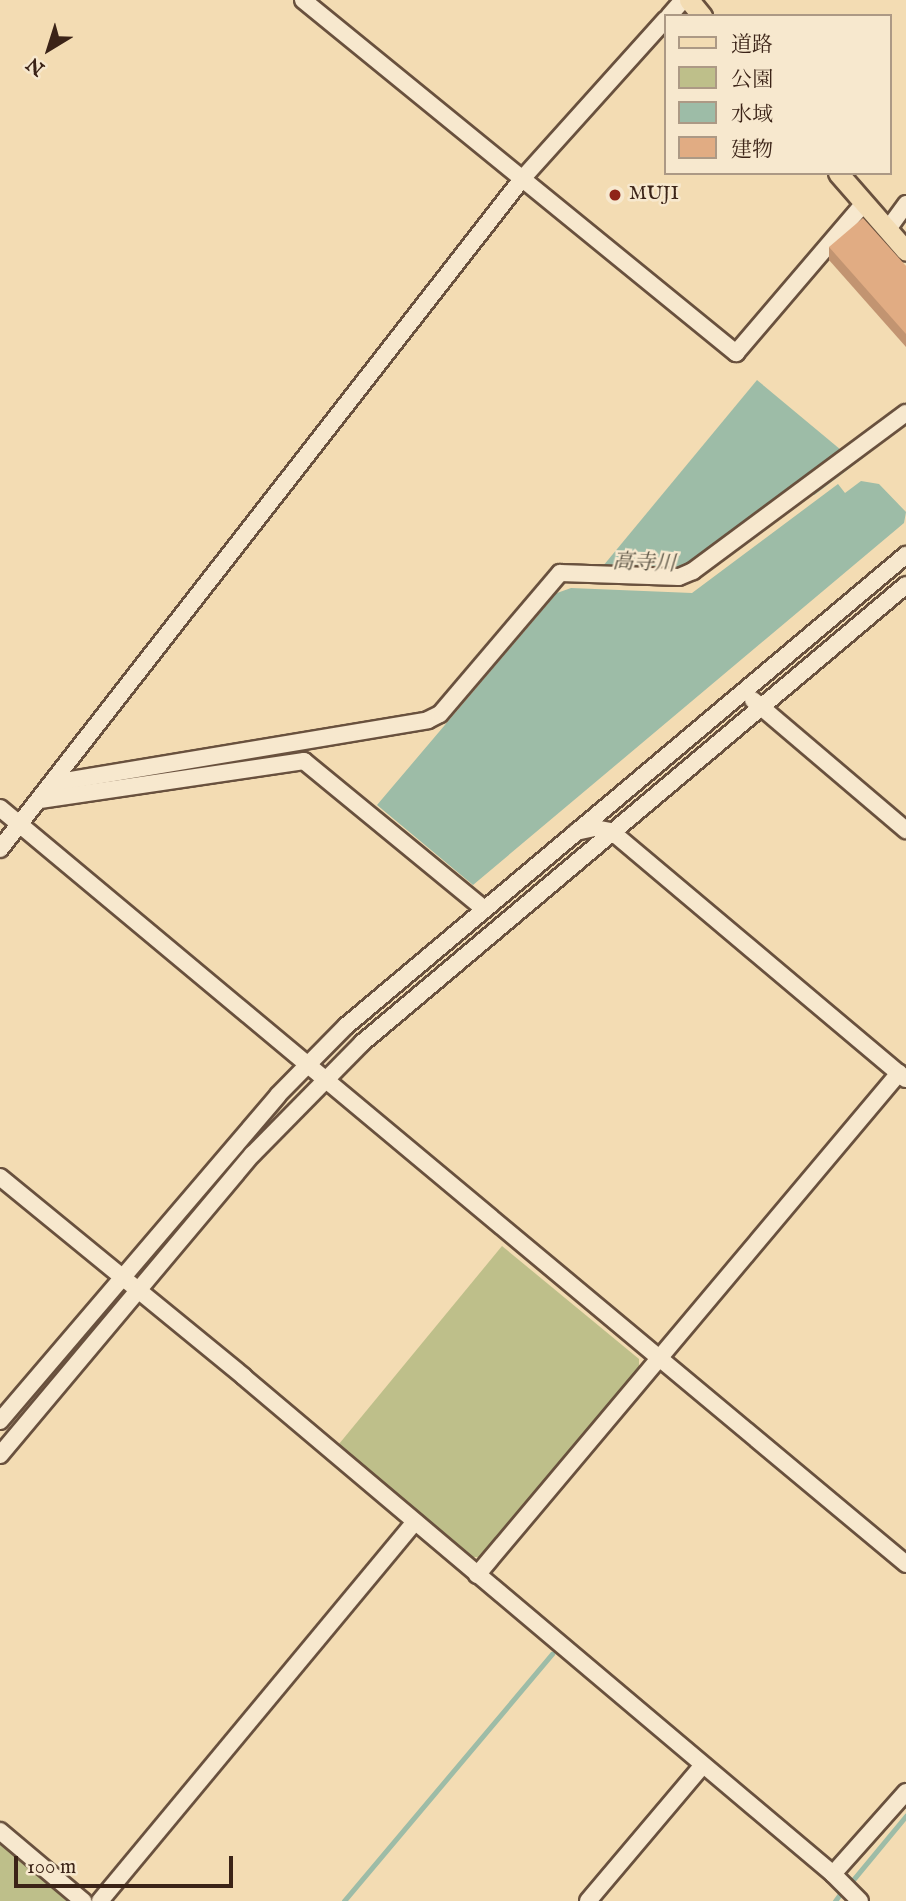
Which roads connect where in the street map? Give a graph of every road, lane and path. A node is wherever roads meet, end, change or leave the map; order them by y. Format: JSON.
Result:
{"nodes":[{"id":1,"x":303,"y":0,"type":"edge"},
{"id":2,"x":683,"y":0,"type":"edge"},
{"id":3,"x":689,"y":0,"type":"edge"},
{"id":4,"x":671,"y":14,"type":"edge"},
{"id":5,"x":700,"y":14,"type":"edge"},
{"id":6,"x":664,"y":21,"type":"edge"},
{"id":7,"x":840,"y":175,"type":"edge"},
{"id":8,"x":522,"y":179,"type":"junction"},
{"id":9,"x":864,"y":203,"type":"junction"},
{"id":10,"x":906,"y":204,"type":"edge"},
{"id":11,"x":888,"y":229,"type":"junction"},
{"id":12,"x":906,"y":251,"type":"edge"},
{"id":13,"x":906,"y":413,"type":"edge"},
{"id":14,"x":906,"y":555,"type":"edge"},
{"id":15,"x":906,"y":585,"type":"edge"},
{"id":16,"x":744,"y":692,"type":"junction"},
{"id":17,"x":761,"y":706,"type":"junction"},
{"id":18,"x":53,"y":783,"type":"junction"},
{"id":19,"x":622,"y":792,"type":"junction"},
{"id":20,"x":40,"y":800,"type":"junction"},
{"id":21,"x":0,"y":808,"type":"edge"},
{"id":22,"x":22,"y":824,"type":"junction"},
{"id":23,"x":906,"y":830,"type":"edge"},
{"id":24,"x":611,"y":831,"type":"junction"},
{"id":25,"x":574,"y":833,"type":"junction"},
{"id":26,"x":0,"y":849,"type":"edge"},
{"id":27,"x":483,"y":908,"type":"junction"},
{"id":28,"x":308,"y":1062,"type":"junction"},
{"id":29,"x":902,"y":1076,"type":"edge"},
{"id":30,"x":327,"y":1078,"type":"junction"},
{"id":31,"x":0,"y":1177,"type":"edge"},
{"id":32,"x":123,"y":1277,"type":"junction"},
{"id":33,"x":138,"y":1290,"type":"junction"},
{"id":34,"x":661,"y":1360,"type":"junction"},
{"id":35,"x":0,"y":1421,"type":"edge"},
{"id":36,"x":0,"y":1455,"type":"edge"},
{"id":37,"x":415,"y":1522,"type":"junction"},
{"id":38,"x":906,"y":1564,"type":"edge"},
{"id":39,"x":477,"y":1575,"type":"junction"},
{"id":40,"x":702,"y":1766,"type":"junction"},
{"id":41,"x":906,"y":1792,"type":"edge"},
{"id":42,"x":0,"y":1831,"type":"edge"},
{"id":43,"x":833,"y":1874,"type":"junction"},
{"id":44,"x":83,"y":1901,"type":"edge"},
{"id":45,"x":100,"y":1901,"type":"edge"},
{"id":46,"x":588,"y":1901,"type":"edge"},
{"id":47,"x":860,"y":1901,"type":"edge"}],
"edges":[{"from":1,"to":8,"type":"street"},
{"from":2,"to":4,"type":"street"},
{"from":3,"to":5,"type":"main road"},
{"from":6,"to":8,"type":"street"},
{"from":7,"to":9,"type":"main road"},
{"from":8,"to":9,"type":"street"},
{"from":8,"to":18,"type":"street"},
{"from":9,"to":11,"type":"main road"},
{"from":10,"to":11,"type":"street"},
{"from":11,"to":12,"type":"main road"},
{"from":13,"to":18,"type":"street"},
{"from":14,"to":16,"type":"street"},
{"from":15,"to":17,"type":"street"},
{"from":16,"to":17,"type":"street"},
{"from":16,"to":19,"type":"street"},
{"from":17,"to":23,"type":"street"},
{"from":17,"to":24,"type":"street"},
{"from":18,"to":20,"type":"street"},
{"from":19,"to":24,"type":"street"},
{"from":19,"to":25,"type":"street"},
{"from":20,"to":22,"type":"street"},
{"from":20,"to":27,"type":"street"},
{"from":21,"to":22,"type":"street"},
{"from":22,"to":26,"type":"street"},
{"from":22,"to":28,"type":"street"},
{"from":24,"to":25,"type":"street"},
{"from":24,"to":29,"type":"street"},
{"from":24,"to":30,"type":"street"},
{"from":25,"to":27,"type":"street"},
{"from":27,"to":28,"type":"street"},
{"from":28,"to":30,"type":"street"},
{"from":28,"to":32,"type":"street"},
{"from":29,"to":34,"type":"street"},
{"from":30,"to":33,"type":"street"},
{"from":30,"to":34,"type":"street"},
{"from":31,"to":32,"type":"street"},
{"from":32,"to":33,"type":"street"},
{"from":32,"to":35,"type":"street"},
{"from":33,"to":36,"type":"street"},
{"from":33,"to":37,"type":"street"},
{"from":34,"to":38,"type":"street"},
{"from":34,"to":39,"type":"street"},
{"from":37,"to":39,"type":"street"},
{"from":37,"to":45,"type":"street"},
{"from":39,"to":40,"type":"street"},
{"from":40,"to":43,"type":"street"},
{"from":40,"to":46,"type":"street"},
{"from":41,"to":43,"type":"street"},
{"from":42,"to":44,"type":"street"},
{"from":43,"to":47,"type":"street"}]}
